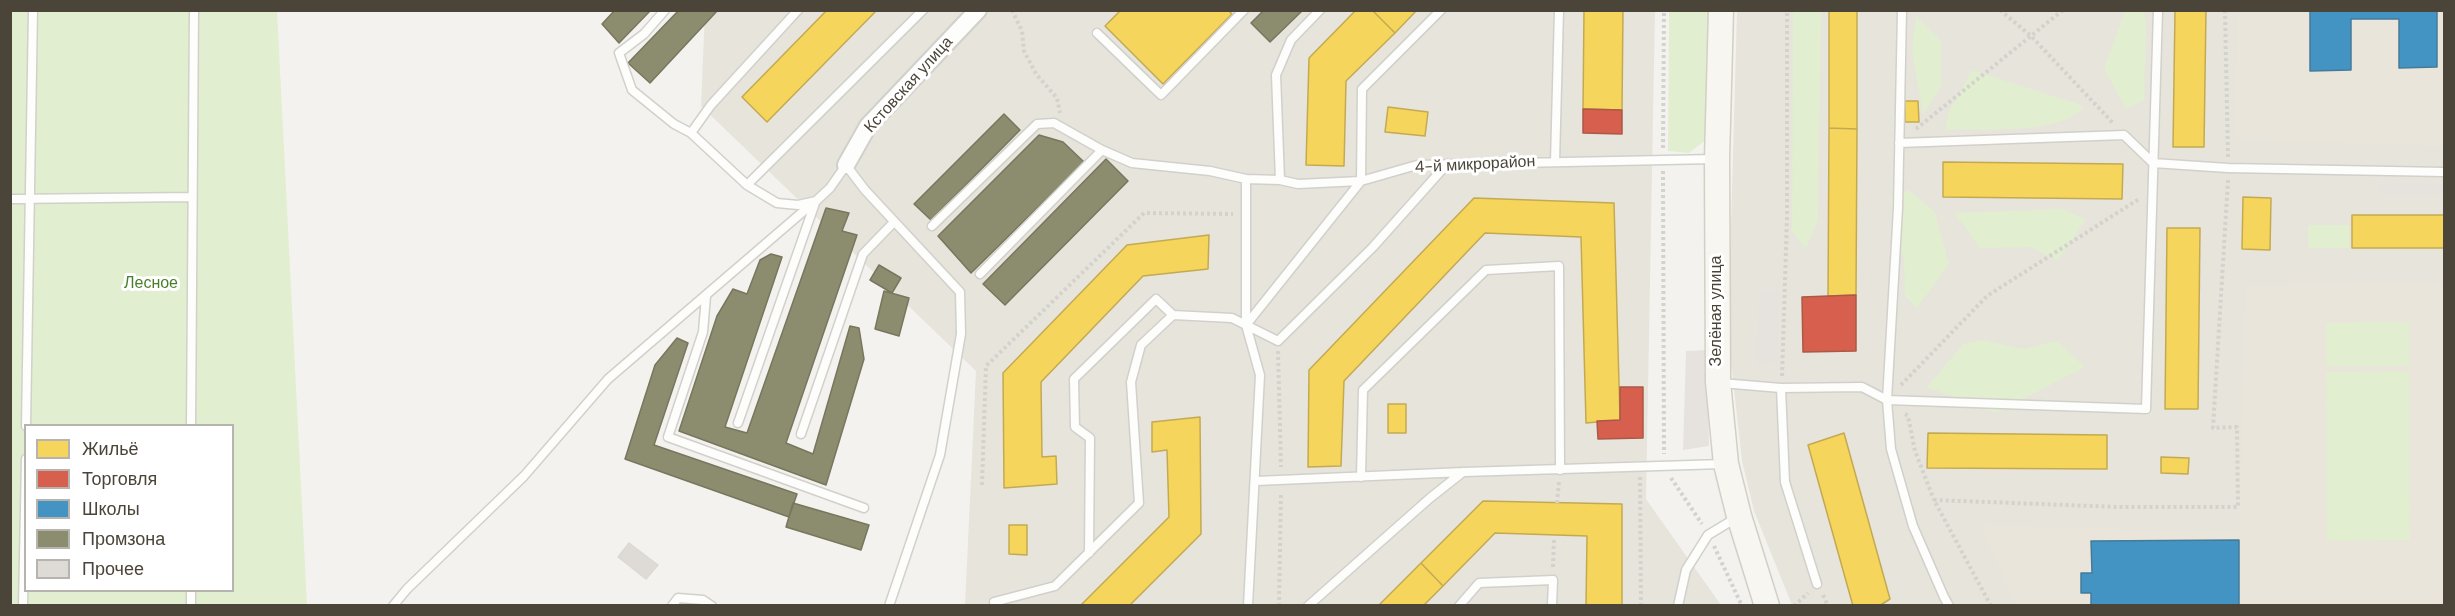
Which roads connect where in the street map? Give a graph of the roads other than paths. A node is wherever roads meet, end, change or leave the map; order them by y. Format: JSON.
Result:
{"nodes":[{"id":1,"x":33,"y":10,"type":"edge"},
{"id":2,"x":194,"y":10,"type":"edge"},
{"id":3,"x":665,"y":10,"type":"edge"},
{"id":4,"x":798,"y":10,"type":"edge"},
{"id":5,"x":923,"y":10,"type":"edge"},
{"id":6,"x":978,"y":10,"type":"edge"},
{"id":7,"x":1244,"y":10,"type":"edge"},
{"id":8,"x":1320,"y":10,"type":"edge"},
{"id":9,"x":1441,"y":10,"type":"edge"},
{"id":10,"x":1559,"y":10,"type":"edge"},
{"id":11,"x":1721,"y":10,"type":"edge"},
{"id":12,"x":1902,"y":10,"type":"edge"},
{"id":13,"x":2158,"y":10,"type":"edge"},
{"id":14,"x":1097,"y":33,"type":"dead end"},
{"id":15,"x":691,"y":133,"type":"junction"},
{"id":16,"x":1899,"y":142,"type":"junction"},
{"id":17,"x":1102,"y":150,"type":"junction"},
{"id":18,"x":1717,"y":159,"type":"junction"},
{"id":19,"x":1555,"y":162,"type":"junction"},
{"id":20,"x":2153,"y":163,"type":"junction"},
{"id":21,"x":1447,"y":164,"type":"junction"},
{"id":22,"x":846,"y":165,"type":"junction"},
{"id":23,"x":2445,"y":172,"type":"edge"},
{"id":24,"x":1246,"y":179,"type":"junction"},
{"id":25,"x":1280,"y":180,"type":"junction"},
{"id":26,"x":1361,"y":181,"type":"junction"},
{"id":27,"x":747,"y":185,"type":"junction"},
{"id":28,"x":192,"y":197,"type":"junction"},
{"id":29,"x":10,"y":199,"type":"edge"},
{"id":30,"x":31,"y":199,"type":"junction"},
{"id":31,"x":816,"y":201,"type":"junction"},
{"id":32,"x":894,"y":222,"type":"junction"},
{"id":33,"x":932,"y":226,"type":"dead end"},
{"id":34,"x":980,"y":274,"type":"dead end"},
{"id":35,"x":706,"y":296,"type":"junction"},
{"id":36,"x":1173,"y":315,"type":"junction"},
{"id":37,"x":1246,"y":325,"type":"junction"},
{"id":38,"x":1718,"y":382,"type":"junction"},
{"id":39,"x":1781,"y":388,"type":"junction"},
{"id":40,"x":1887,"y":400,"type":"junction"},
{"id":41,"x":738,"y":423,"type":"dead end"},
{"id":42,"x":26,"y":424,"type":"edge"},
{"id":43,"x":191,"y":424,"type":"edge"},
{"id":44,"x":801,"y":434,"type":"dead end"},
{"id":45,"x":1726,"y":464,"type":"junction"},
{"id":46,"x":1560,"y":470,"type":"junction"},
{"id":47,"x":1464,"y":472,"type":"junction"},
{"id":48,"x":1361,"y":477,"type":"junction"},
{"id":49,"x":1256,"y":481,"type":"junction"},
{"id":50,"x":864,"y":508,"type":"dead end"},
{"id":51,"x":1739,"y":516,"type":"junction"},
{"id":52,"x":24,"y":532,"type":"edge"},
{"id":53,"x":1089,"y":553,"type":"junction"},
{"id":54,"x":1817,"y":584,"type":"dead end"},
{"id":55,"x":994,"y":603,"type":"dead end"},
{"id":56,"x":22,"y":606,"type":"edge"},
{"id":57,"x":393,"y":606,"type":"edge"},
{"id":58,"x":672,"y":606,"type":"edge"},
{"id":59,"x":712,"y":606,"type":"edge"},
{"id":60,"x":889,"y":606,"type":"edge"},
{"id":61,"x":1248,"y":606,"type":"edge"},
{"id":62,"x":1308,"y":606,"type":"edge"},
{"id":63,"x":1459,"y":606,"type":"edge"},
{"id":64,"x":1552,"y":606,"type":"edge"},
{"id":65,"x":1678,"y":606,"type":"edge"},
{"id":66,"x":1767,"y":606,"type":"edge"},
{"id":67,"x":1949,"y":606,"type":"edge"}],
"edges":[{"from":1,"to":30,"type":"lane"},
{"from":2,"to":28,"type":"lane"},
{"from":3,"to":15,"type":"lane"},
{"from":4,"to":15,"type":"lane"},
{"from":5,"to":27,"type":"lane"},
{"from":6,"to":22,"type":"street","name":"Кстовская улица"},
{"from":7,"to":14,"type":"lane"},
{"from":8,"to":25,"type":"lane"},
{"from":9,"to":26,"type":"lane"},
{"from":10,"to":19,"type":"lane","name":"4-й микрорайон"},
{"from":11,"to":18,"type":"main road","name":"Зелёная улица"},
{"from":12,"to":16,"type":"lane"},
{"from":13,"to":20,"type":"lane"},
{"from":15,"to":27,"type":"lane"},
{"from":16,"to":20,"type":"lane"},
{"from":16,"to":40,"type":"lane"},
{"from":17,"to":24,"type":"lane","name":"4-й микрорайон"},
{"from":17,"to":33,"type":"lane","name":"4-й микрорайон"},
{"from":17,"to":34,"type":"lane"},
{"from":18,"to":19,"type":"lane","name":"4-й микрорайон"},
{"from":18,"to":38,"type":"main road","name":"Зелёная улица"},
{"from":19,"to":21,"type":"lane","name":"4-й микрорайон"},
{"from":20,"to":23,"type":"lane"},
{"from":20,"to":40,"type":"lane"},
{"from":21,"to":26,"type":"lane","name":"4-й микрорайон"},
{"from":21,"to":37,"type":"lane"},
{"from":22,"to":31,"type":"lane"},
{"from":22,"to":32,"type":"lane"},
{"from":24,"to":25,"type":"lane","name":"4-й микрорайон"},
{"from":24,"to":37,"type":"lane"},
{"from":25,"to":26,"type":"lane","name":"4-й микрорайон"},
{"from":26,"to":37,"type":"lane"},
{"from":27,"to":31,"type":"lane"},
{"from":28,"to":30,"type":"lane"},
{"from":28,"to":43,"type":"lane"},
{"from":29,"to":30,"type":"lane"},
{"from":30,"to":42,"type":"lane"},
{"from":31,"to":35,"type":"lane"},
{"from":31,"to":41,"type":"lane"},
{"from":32,"to":44,"type":"lane"},
{"from":32,"to":60,"type":"lane"},
{"from":35,"to":50,"type":"lane"},
{"from":35,"to":57,"type":"lane"},
{"from":36,"to":37,"type":"lane"},
{"from":36,"to":53,"type":"lane"},
{"from":36,"to":53,"type":"lane"},
{"from":37,"to":49,"type":"lane"},
{"from":38,"to":39,"type":"lane"},
{"from":38,"to":45,"type":"main road","name":"Зелёная улица"},
{"from":39,"to":40,"type":"lane"},
{"from":39,"to":54,"type":"lane"},
{"from":40,"to":67,"type":"lane"},
{"from":45,"to":46,"type":"lane"},
{"from":45,"to":51,"type":"main road","name":"Зелёная улица"},
{"from":46,"to":47,"type":"lane"},
{"from":46,"to":48,"type":"lane"},
{"from":47,"to":48,"type":"lane"},
{"from":47,"to":62,"type":"lane"},
{"from":48,"to":49,"type":"lane"},
{"from":49,"to":61,"type":"lane"},
{"from":51,"to":65,"type":"lane"},
{"from":51,"to":66,"type":"main road","name":"Зелёная улица"},
{"from":52,"to":56,"type":"lane"},
{"from":53,"to":55,"type":"lane"},
{"from":58,"to":59,"type":"lane"},
{"from":63,"to":64,"type":"lane"}]}
